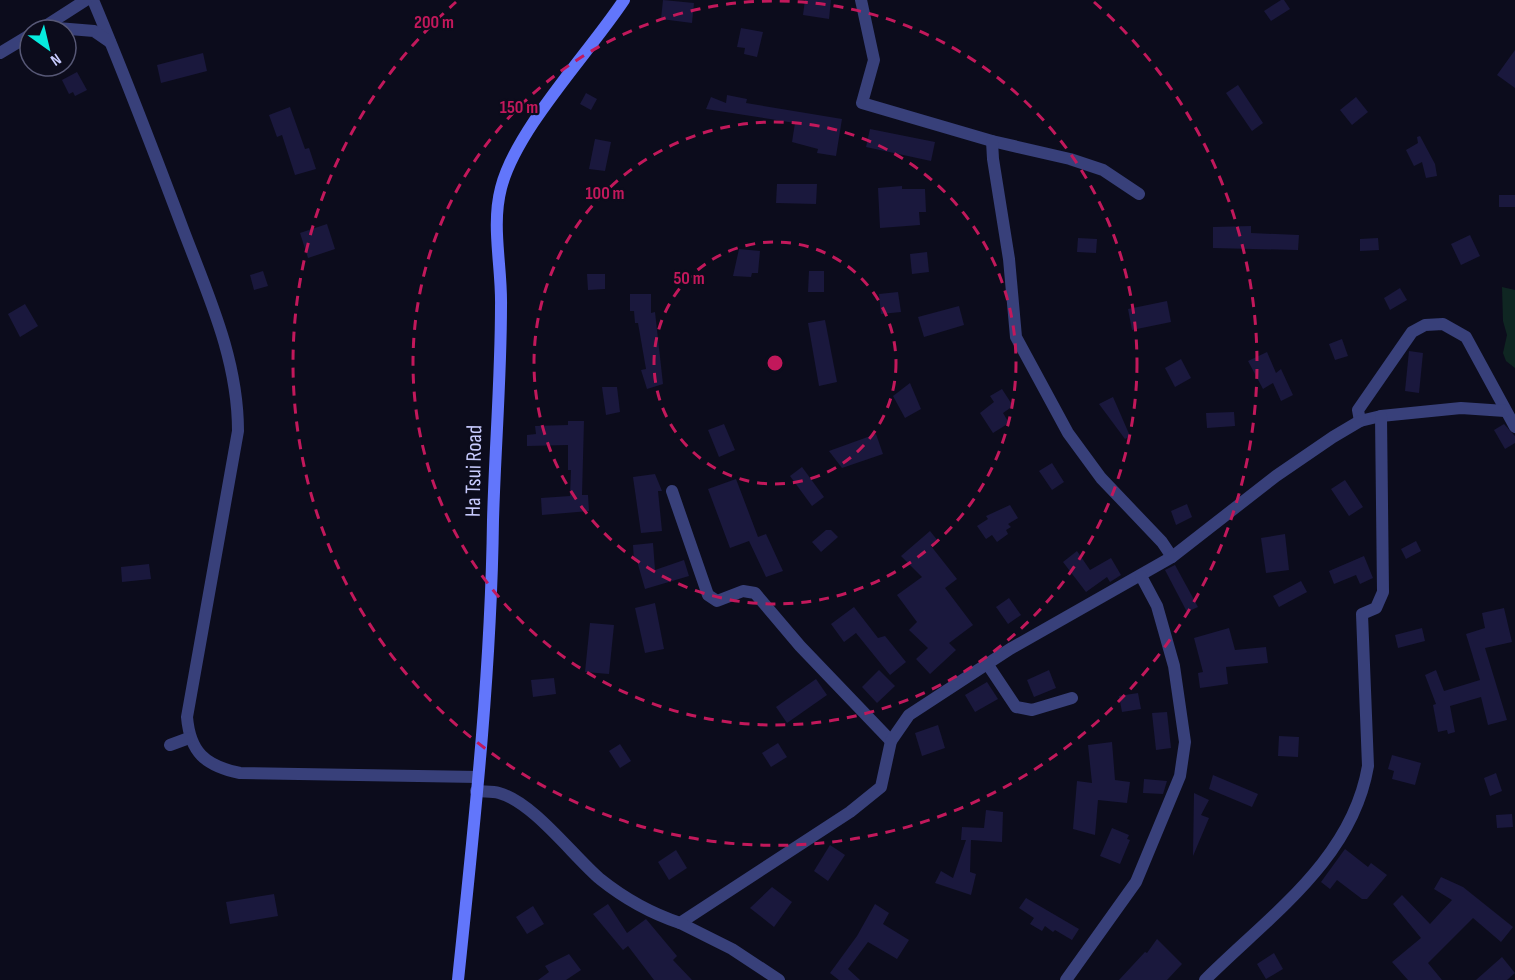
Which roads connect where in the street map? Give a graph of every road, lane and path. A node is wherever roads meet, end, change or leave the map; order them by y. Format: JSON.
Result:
{"nodes":[{"id":1,"x":86,"y":0,"type":"edge"},
{"id":2,"x":93,"y":0,"type":"edge"},
{"id":3,"x":624,"y":0,"type":"edge"},
{"id":4,"x":861,"y":0,"type":"edge"},
{"id":5,"x":58,"y":18,"type":"edge"},
{"id":6,"x":78,"y":30,"type":"edge"},
{"id":7,"x":18,"y":42,"type":"edge"},
{"id":8,"x":112,"y":46,"type":"junction"},
{"id":9,"x":0,"y":53,"type":"edge"},
{"id":10,"x":992,"y":141,"type":"junction"},
{"id":11,"x":1139,"y":194,"type":"dead end"},
{"id":12,"x":1505,"y":411,"type":"junction"},
{"id":13,"x":1382,"y":416,"type":"junction"},
{"id":14,"x":1360,"y":421,"type":"junction"},
{"id":15,"x":1515,"y":427,"type":"edge"},
{"id":16,"x":672,"y":491,"type":"dead end"},
{"id":17,"x":1172,"y":557,"type":"junction"},
{"id":18,"x":1141,"y":576,"type":"junction"},
{"id":19,"x":988,"y":665,"type":"junction"},
{"id":20,"x":1072,"y":698,"type":"dead end"},
{"id":21,"x":189,"y":738,"type":"junction"},
{"id":22,"x":891,"y":741,"type":"junction"},
{"id":23,"x":170,"y":745,"type":"dead end"},
{"id":24,"x":478,"y":777,"type":"junction"},
{"id":25,"x":476,"y":791,"type":"junction"},
{"id":26,"x":680,"y":923,"type":"junction"},
{"id":27,"x":458,"y":980,"type":"edge"},
{"id":28,"x":779,"y":980,"type":"edge"},
{"id":29,"x":1066,"y":980,"type":"edge"},
{"id":30,"x":1205,"y":980,"type":"edge"}],
"edges":[{"from":1,"to":5,"type":"street"},
{"from":2,"to":8,"type":"street"},
{"from":3,"to":24,"type":"street","name":"Ha Tsui Road"},
{"from":4,"to":10,"type":"street"},
{"from":6,"to":8,"type":"street"},
{"from":7,"to":9,"type":"street"},
{"from":8,"to":21,"type":"street"},
{"from":10,"to":11,"type":"street"},
{"from":10,"to":17,"type":"street"},
{"from":12,"to":13,"type":"street"},
{"from":12,"to":14,"type":"street"},
{"from":12,"to":15,"type":"street"},
{"from":13,"to":14,"type":"street"},
{"from":13,"to":30,"type":"street"},
{"from":14,"to":17,"type":"street"},
{"from":16,"to":22,"type":"street"},
{"from":17,"to":18,"type":"street"},
{"from":18,"to":19,"type":"street"},
{"from":18,"to":29,"type":"street"},
{"from":19,"to":20,"type":"street"},
{"from":19,"to":22,"type":"street"},
{"from":21,"to":23,"type":"street"},
{"from":21,"to":24,"type":"street"},
{"from":22,"to":26,"type":"street"},
{"from":24,"to":25,"type":"street","name":"Ha Tsui Road"},
{"from":25,"to":26,"type":"street"},
{"from":25,"to":27,"type":"street","name":"Ha Tsui Road"},
{"from":26,"to":28,"type":"street"}]}
